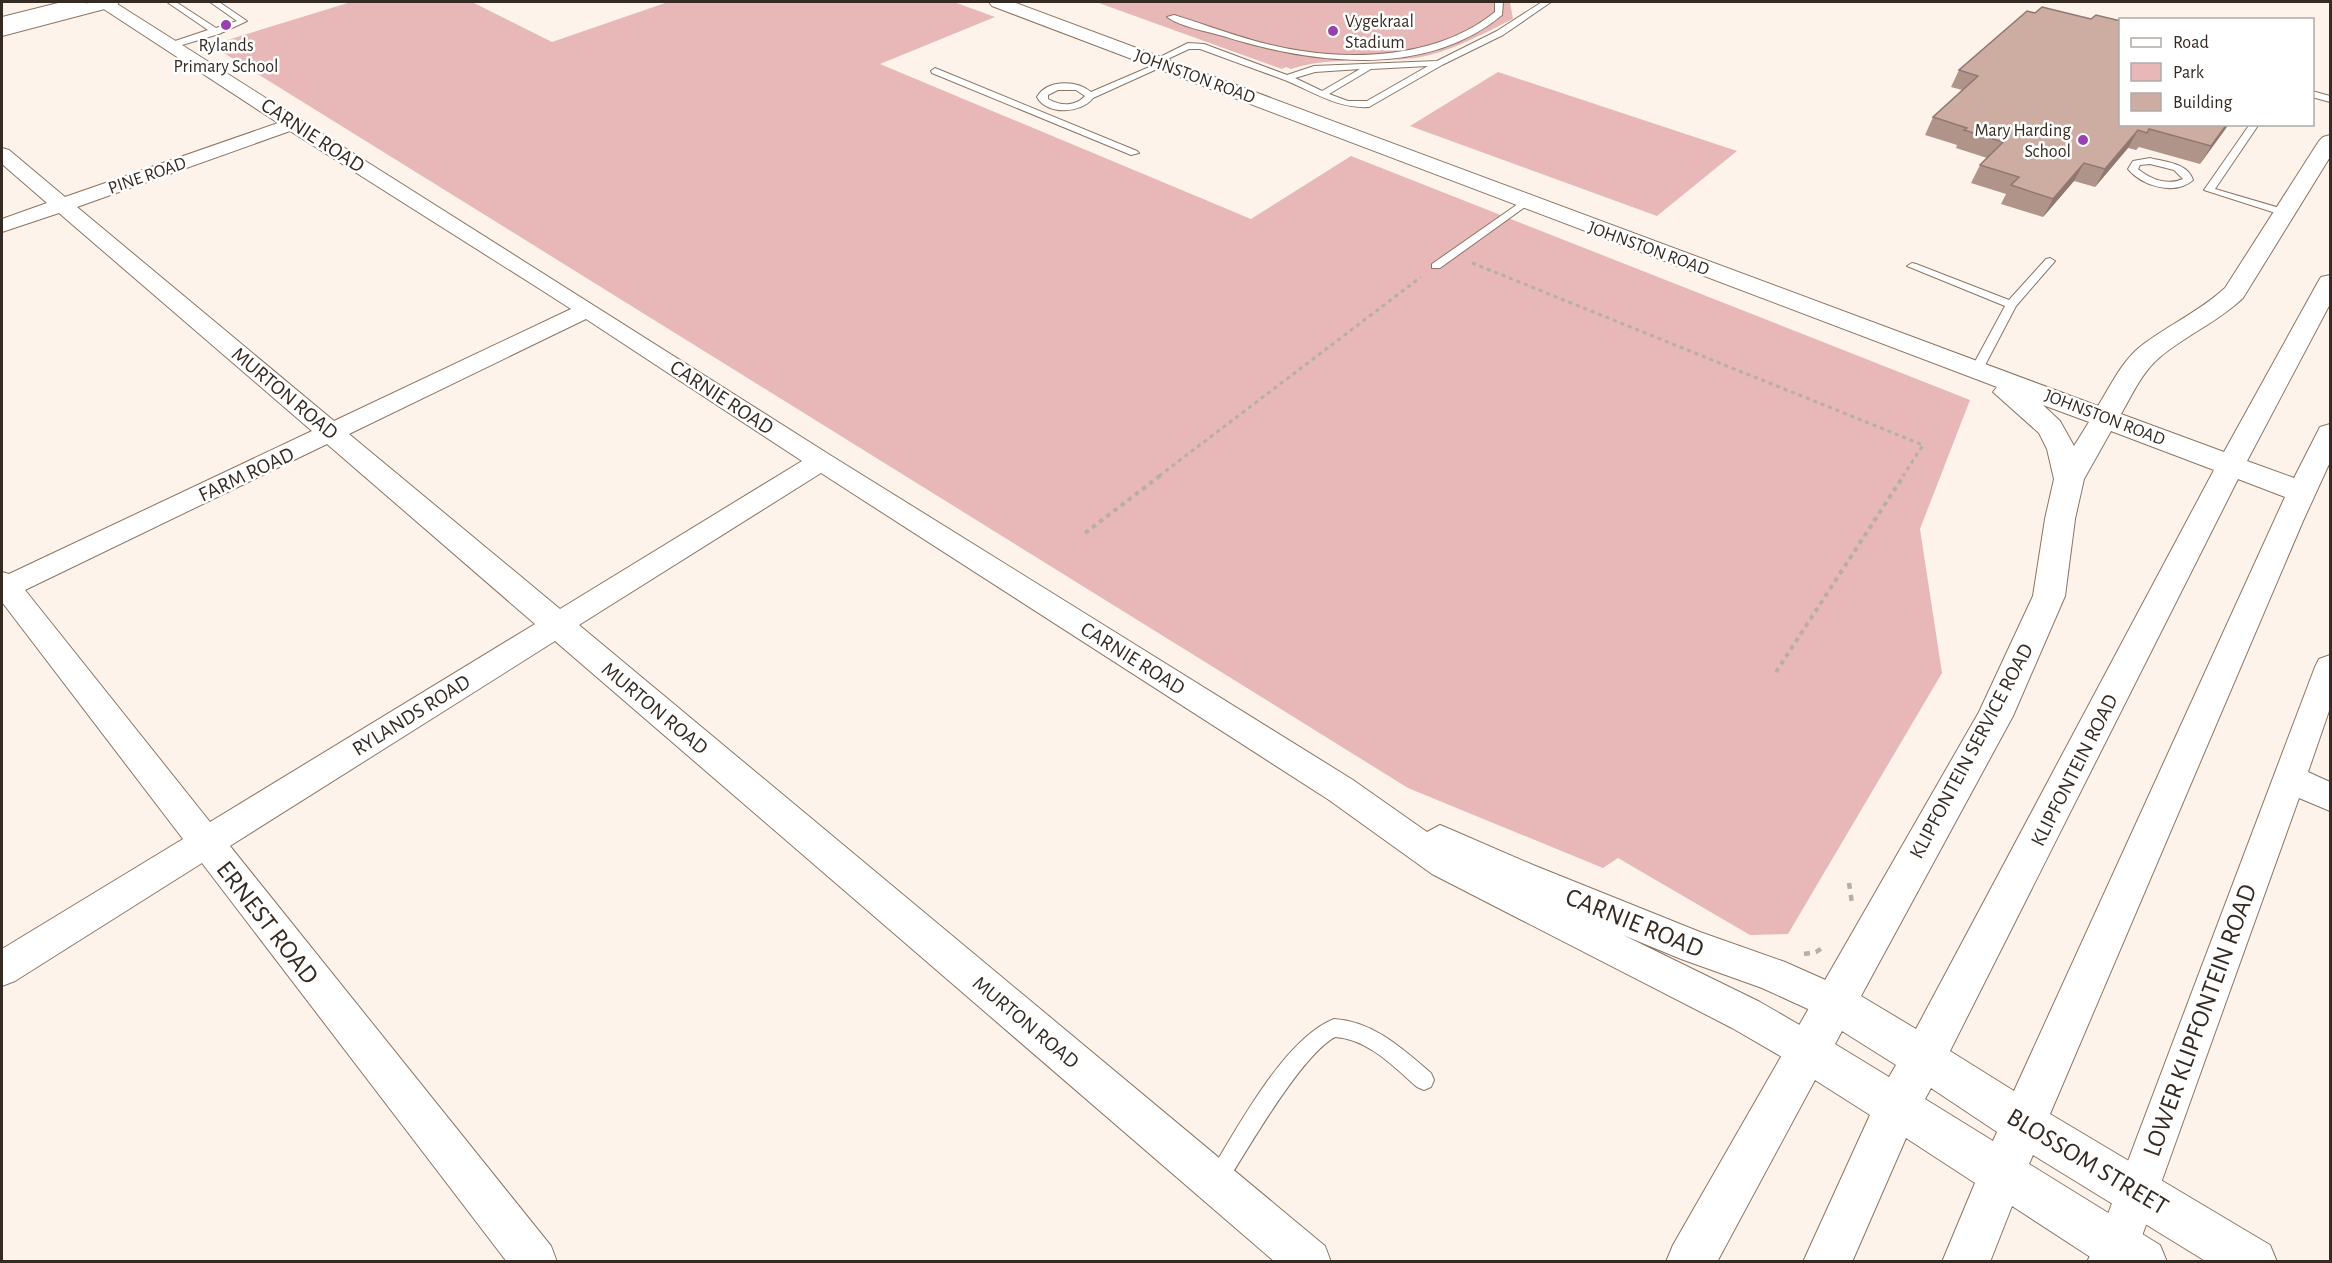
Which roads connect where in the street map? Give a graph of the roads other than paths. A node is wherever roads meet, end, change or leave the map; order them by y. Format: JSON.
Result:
{"nodes":[{"id":1,"x":79,"y":2,"type":"edge"},
{"id":2,"x":107,"y":2,"type":"edge"},
{"id":3,"x":171,"y":2,"type":"edge"},
{"id":4,"x":214,"y":2,"type":"edge"},
{"id":5,"x":998,"y":2,"type":"edge"},
{"id":6,"x":1499,"y":2,"type":"edge"},
{"id":7,"x":1547,"y":2,"type":"edge"},
{"id":8,"x":1171,"y":17,"type":"dead end"},
{"id":9,"x":2,"y":22,"type":"edge"},
{"id":10,"x":2,"y":31,"type":"edge"},
{"id":11,"x":216,"y":32,"type":"junction"},
{"id":12,"x":172,"y":45,"type":"junction"},
{"id":13,"x":1156,"y":61,"type":"junction"},
{"id":14,"x":1439,"y":63,"type":"junction"},
{"id":15,"x":1373,"y":66,"type":"junction"},
{"id":16,"x":935,"y":71,"type":"dead end"},
{"id":17,"x":1286,"y":78,"type":"junction"},
{"id":18,"x":1086,"y":92,"type":"junction"},
{"id":19,"x":1322,"y":94,"type":"junction"},
{"id":20,"x":2314,"y":94,"type":"edge"},
{"id":21,"x":2331,"y":99,"type":"edge"},
{"id":22,"x":1049,"y":105,"type":"junction"},
{"id":23,"x":1034,"y":112,"type":"junction"},
{"id":24,"x":292,"y":124,"type":"junction"},
{"id":25,"x":2254,"y":126,"type":"edge"},
{"id":26,"x":2331,"y":141,"type":"edge"},
{"id":27,"x":1134,"y":153,"type":"dead end"},
{"id":28,"x":2,"y":154,"type":"edge"},
{"id":29,"x":2184,"y":183,"type":"junction"},
{"id":30,"x":2209,"y":190,"type":"junction"},
{"id":31,"x":1525,"y":201,"type":"junction"},
{"id":32,"x":62,"y":205,"type":"junction"},
{"id":33,"x":2286,"y":213,"type":"junction"},
{"id":34,"x":2,"y":226,"type":"edge"},
{"id":35,"x":2050,"y":261,"type":"dead end"},
{"id":36,"x":1436,"y":266,"type":"road end"},
{"id":37,"x":1912,"y":266,"type":"dead end"},
{"id":38,"x":2331,"y":282,"type":"edge"},
{"id":39,"x":2011,"y":304,"type":"junction"},
{"id":40,"x":587,"y":310,"type":"junction"},
{"id":41,"x":1974,"y":368,"type":"junction"},
{"id":42,"x":2104,"y":417,"type":"junction"},
{"id":43,"x":332,"y":433,"type":"junction"},
{"id":44,"x":2331,"y":433,"type":"edge"},
{"id":45,"x":821,"y":461,"type":"junction"},
{"id":46,"x":2231,"y":465,"type":"junction"},
{"id":47,"x":2069,"y":479,"type":"junction"},
{"id":48,"x":2301,"y":492,"type":"junction"},
{"id":49,"x":3,"y":586,"type":"edge"},
{"id":50,"x":557,"y":624,"type":"junction"},
{"id":51,"x":2331,"y":667,"type":"edge"},
{"id":52,"x":2289,"y":778,"type":"junction"},
{"id":53,"x":1341,"y":790,"type":"junction"},
{"id":54,"x":2331,"y":797,"type":"edge"},
{"id":55,"x":206,"y":843,"type":"junction"},
{"id":56,"x":2,"y":969,"type":"edge"},
{"id":57,"x":1834,"y":1004,"type":"junction"},
{"id":58,"x":1808,"y":1051,"type":"junction"},
{"id":59,"x":1924,"y":1059,"type":"junction"},
{"id":60,"x":1424,"y":1080,"type":"dead end"},
{"id":61,"x":1897,"y":1106,"type":"junction"},
{"id":62,"x":2023,"y":1123,"type":"junction"},
{"id":63,"x":2002,"y":1173,"type":"junction"},
{"id":64,"x":1216,"y":1182,"type":"junction"},
{"id":65,"x":2137,"y":1191,"type":"junction"},
{"id":66,"x":2123,"y":1256,"type":"edge"},
{"id":67,"x":535,"y":1262,"type":"edge"},
{"id":68,"x":1309,"y":1262,"type":"edge"},
{"id":69,"x":1690,"y":1262,"type":"edge"},
{"id":70,"x":1827,"y":1262,"type":"edge"},
{"id":71,"x":1966,"y":1262,"type":"edge"},
{"id":72,"x":2253,"y":1262,"type":"edge"}],
"edges":[{"from":1,"to":9,"type":"street"},
{"from":2,"to":10,"type":"street"},
{"from":2,"to":12,"type":"street","name":"CARNIE ROAD"},
{"from":3,"to":11,"type":"lane"},
{"from":4,"to":11,"type":"lane"},
{"from":5,"to":13,"type":"street","name":"JOHNSTON ROAD"},
{"from":6,"to":8,"type":"lane"},
{"from":7,"to":14,"type":"lane"},
{"from":11,"to":12,"type":"lane"},
{"from":12,"to":24,"type":"street","name":"CARNIE ROAD"},
{"from":13,"to":17,"type":"lane"},
{"from":13,"to":18,"type":"lane"},
{"from":13,"to":18,"type":"lane"},
{"from":13,"to":31,"type":"street","name":"JOHNSTON ROAD"},
{"from":14,"to":15,"type":"lane"},
{"from":14,"to":19,"type":"lane"},
{"from":15,"to":17,"type":"lane"},
{"from":15,"to":19,"type":"lane"},
{"from":16,"to":23,"type":"lane"},
{"from":17,"to":19,"type":"lane"},
{"from":18,"to":22,"type":"lane"},
{"from":18,"to":22,"type":"lane"},
{"from":20,"to":21,"type":"lane"},
{"from":22,"to":23,"type":"lane"},
{"from":23,"to":27,"type":"lane"},
{"from":24,"to":32,"type":"street","name":"PINE ROAD"},
{"from":24,"to":40,"type":"street","name":"CARNIE ROAD"},
{"from":25,"to":30,"type":"lane"},
{"from":26,"to":33,"type":"street","name":"KLIPFONTEIN SERVICE ROAD"},
{"from":28,"to":32,"type":"street","name":"MURTON ROAD"},
{"from":29,"to":29,"type":"lane"},
{"from":29,"to":30,"type":"lane"},
{"from":30,"to":33,"type":"lane"},
{"from":31,"to":36,"type":"lane"},
{"from":31,"to":41,"type":"street","name":"JOHNSTON ROAD"},
{"from":32,"to":34,"type":"street","name":"PINE ROAD"},
{"from":32,"to":43,"type":"street","name":"MURTON ROAD"},
{"from":33,"to":42,"type":"street","name":"KLIPFONTEIN SERVICE ROAD"},
{"from":35,"to":39,"type":"lane"},
{"from":37,"to":39,"type":"lane"},
{"from":38,"to":46,"type":"street","name":"KLIPFONTEIN ROAD"},
{"from":39,"to":41,"type":"lane"},
{"from":40,"to":43,"type":"street","name":"FARM ROAD"},
{"from":40,"to":45,"type":"street","name":"CARNIE ROAD"},
{"from":41,"to":42,"type":"street","name":"JOHNSTON ROAD"},
{"from":41,"to":47,"type":"street"},
{"from":42,"to":46,"type":"street","name":"JOHNSTON ROAD"},
{"from":42,"to":47,"type":"street","name":"KLIPFONTEIN SERVICE ROAD"},
{"from":43,"to":49,"type":"street","name":"FARM ROAD"},
{"from":43,"to":50,"type":"street","name":"MURTON ROAD"},
{"from":44,"to":48,"type":"street"},
{"from":45,"to":50,"type":"street","name":"RYLANDS ROAD"},
{"from":45,"to":53,"type":"street","name":"CARNIE ROAD"},
{"from":46,"to":48,"type":"street","name":"JOHNSTON ROAD"},
{"from":46,"to":59,"type":"street","name":"KLIPFONTEIN ROAD"},
{"from":47,"to":57,"type":"street","name":"KLIPFONTEIN SERVICE ROAD"},
{"from":48,"to":62,"type":"street"},
{"from":49,"to":55,"type":"street","name":"ERNEST ROAD"},
{"from":50,"to":55,"type":"street","name":"RYLANDS ROAD"},
{"from":50,"to":64,"type":"street","name":"MURTON ROAD"},
{"from":51,"to":52,"type":"street","name":"LOWER KLIPFONTEIN ROAD"},
{"from":52,"to":54,"type":"street"},
{"from":52,"to":65,"type":"street","name":"LOWER KLIPFONTEIN ROAD"},
{"from":53,"to":57,"type":"street","name":"CARNIE ROAD"},
{"from":53,"to":58,"type":"street","name":"CARNIE ROAD"},
{"from":55,"to":56,"type":"street","name":"RYLANDS ROAD"},
{"from":55,"to":67,"type":"street","name":"ERNEST ROAD"},
{"from":57,"to":58,"type":"street","name":"KLIPFONTEIN SERVICE ROAD"},
{"from":57,"to":59,"type":"street","name":"CARNIE ROAD"},
{"from":58,"to":61,"type":"street","name":"CARNIE ROAD"},
{"from":58,"to":69,"type":"street","name":"KLIPFONTEIN SERVICE ROAD"},
{"from":59,"to":61,"type":"street","name":"KLIPFONTEIN ROAD"},
{"from":59,"to":62,"type":"street","name":"BLOSSOM STREET"},
{"from":60,"to":64,"type":"lane"},
{"from":61,"to":63,"type":"street"},
{"from":61,"to":70,"type":"street","name":"KLIPFONTEIN ROAD"},
{"from":62,"to":63,"type":"street"},
{"from":62,"to":65,"type":"street","name":"BLOSSOM STREET"},
{"from":63,"to":66,"type":"street"},
{"from":63,"to":71,"type":"street"},
{"from":64,"to":68,"type":"street","name":"MURTON ROAD"},
{"from":65,"to":66,"type":"street","name":"LOWER KLIPFONTEIN ROAD"},
{"from":65,"to":72,"type":"street","name":"BLOSSOM STREET"}]}
